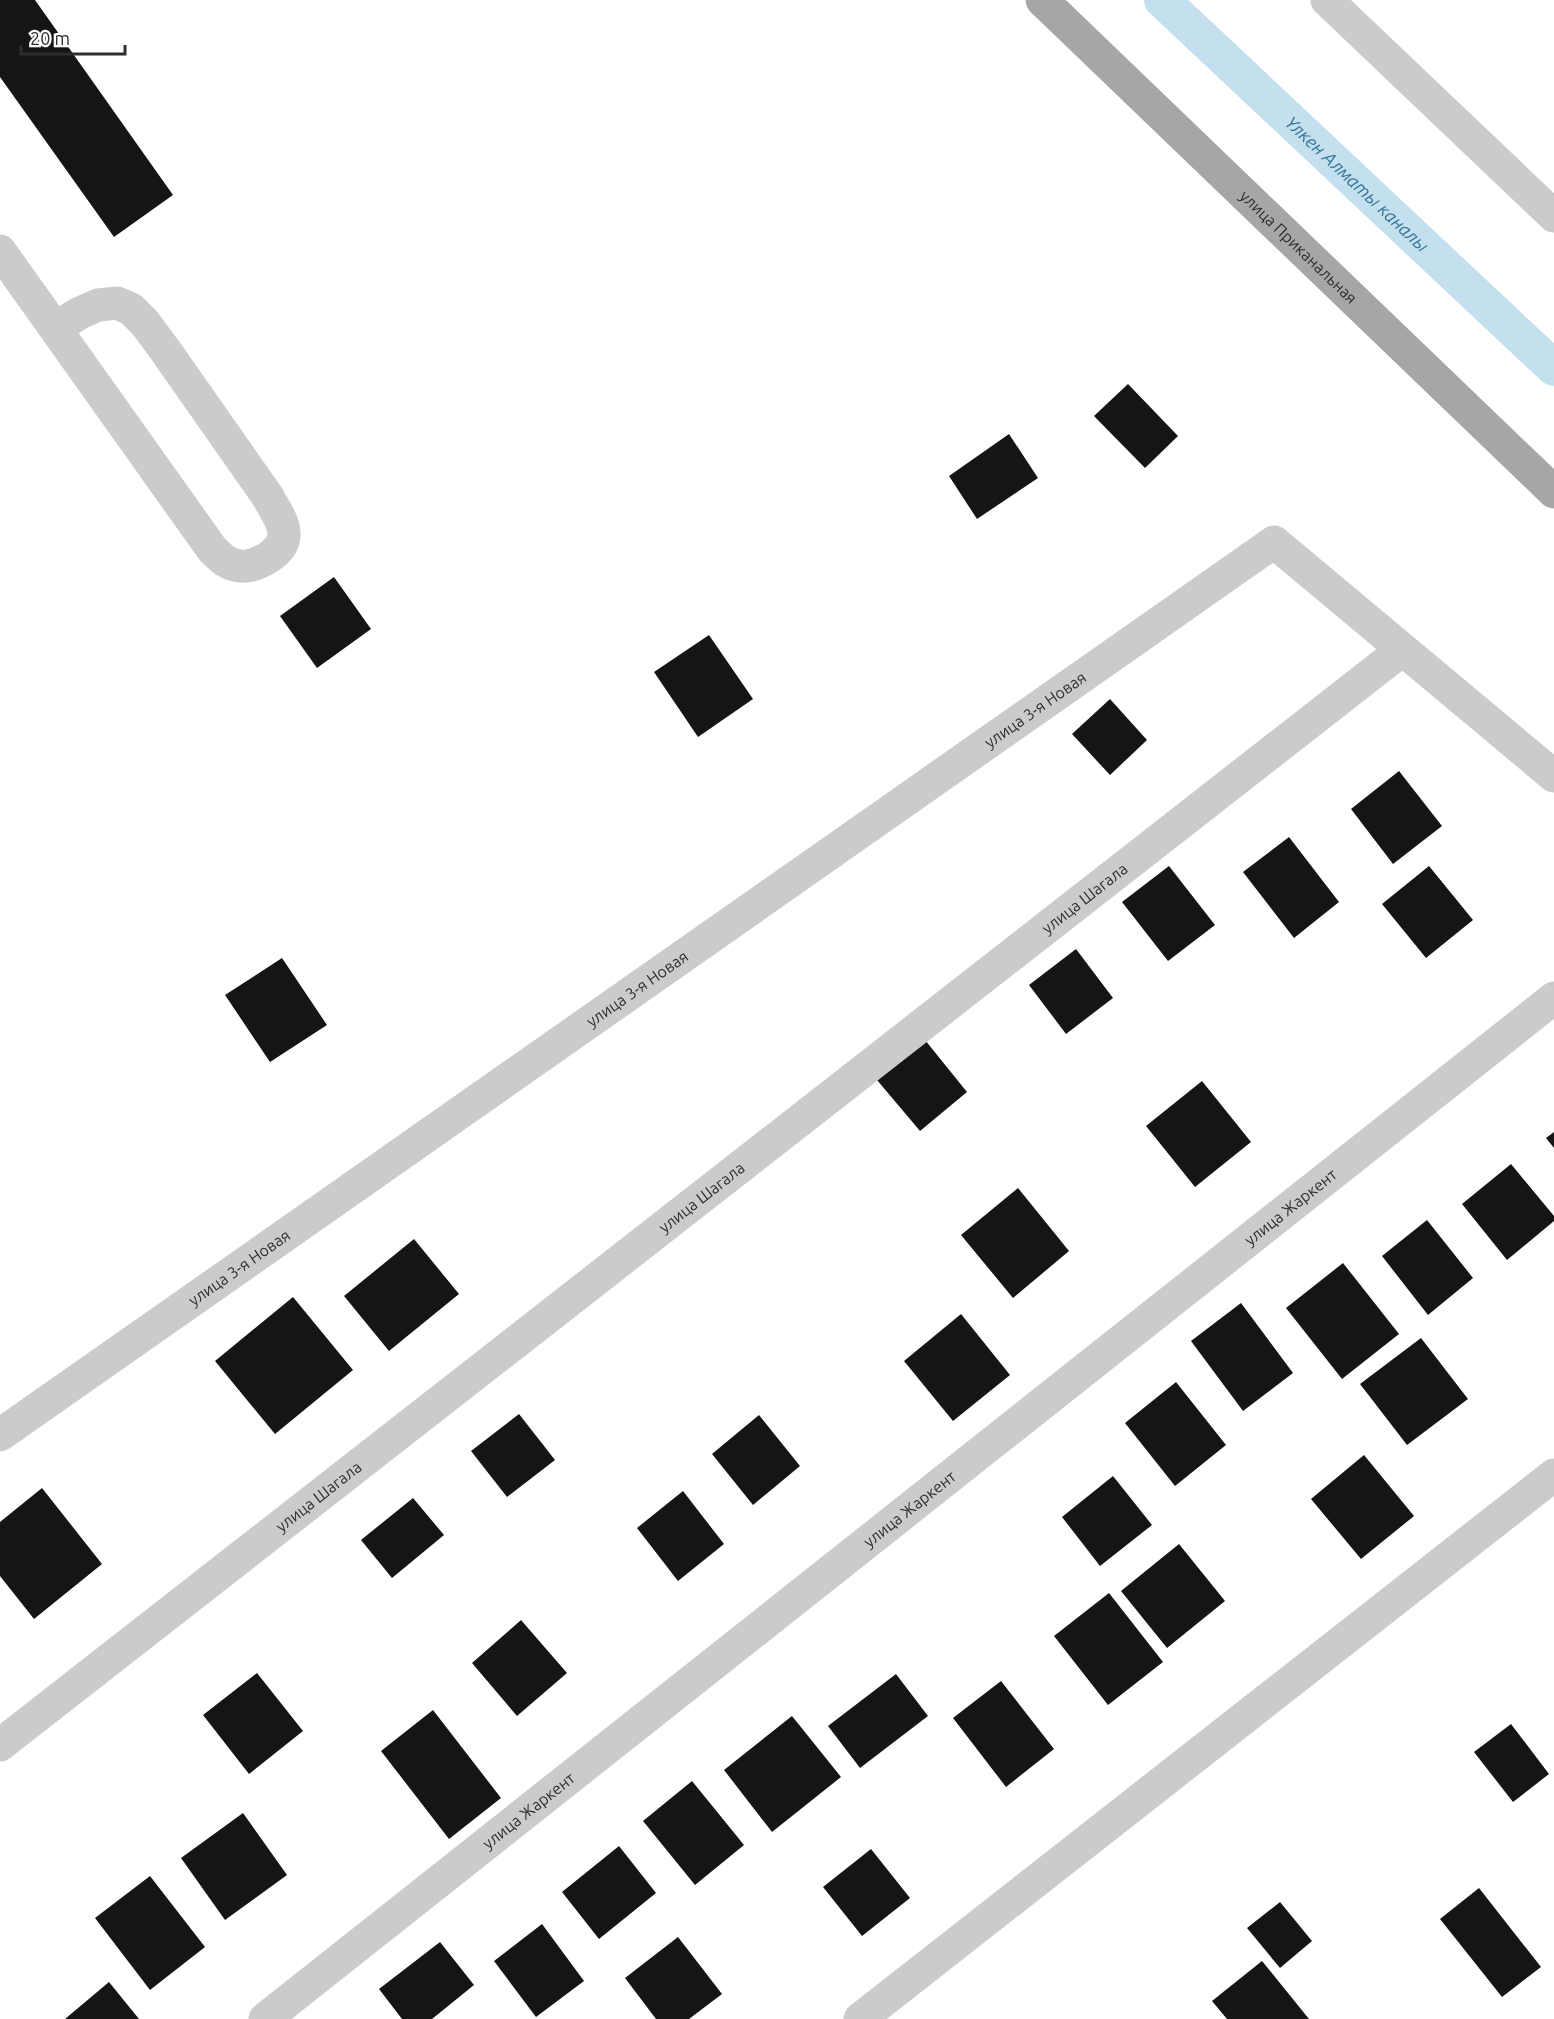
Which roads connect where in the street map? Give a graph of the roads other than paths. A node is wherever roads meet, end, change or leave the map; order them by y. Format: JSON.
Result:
{"nodes":[{"id":1,"x":1042,"y":0,"type":"edge"},
{"id":2,"x":1327,"y":0,"type":"edge"},
{"id":3,"x":1554,"y":216,"type":"edge"},
{"id":4,"x":0,"y":251,"type":"edge"},
{"id":5,"x":55,"y":328,"type":"junction"},
{"id":6,"x":1554,"y":492,"type":"edge"},
{"id":7,"x":1402,"y":650,"type":"junction"},
{"id":8,"x":1554,"y":776,"type":"edge"},
{"id":9,"x":1554,"y":998,"type":"edge"},
{"id":10,"x":0,"y":1435,"type":"edge"},
{"id":11,"x":1554,"y":1475,"type":"edge"},
{"id":12,"x":0,"y":1745,"type":"edge"},
{"id":13,"x":265,"y":2019,"type":"edge"},
{"id":14,"x":860,"y":2019,"type":"edge"}],
"edges":[{"from":1,"to":6,"type":"main road","name":"улица Приканальная"},
{"from":2,"to":3,"type":"street"},
{"from":4,"to":5,"type":"street"},
{"from":5,"to":5,"type":"street"},
{"from":7,"to":8,"type":"street"},
{"from":7,"to":10,"type":"street","name":"улица 3-я Новая"},
{"from":7,"to":12,"type":"street","name":"улица Шагала"},
{"from":9,"to":13,"type":"street","name":"улица Жаркент"},
{"from":11,"to":14,"type":"street"}]}
